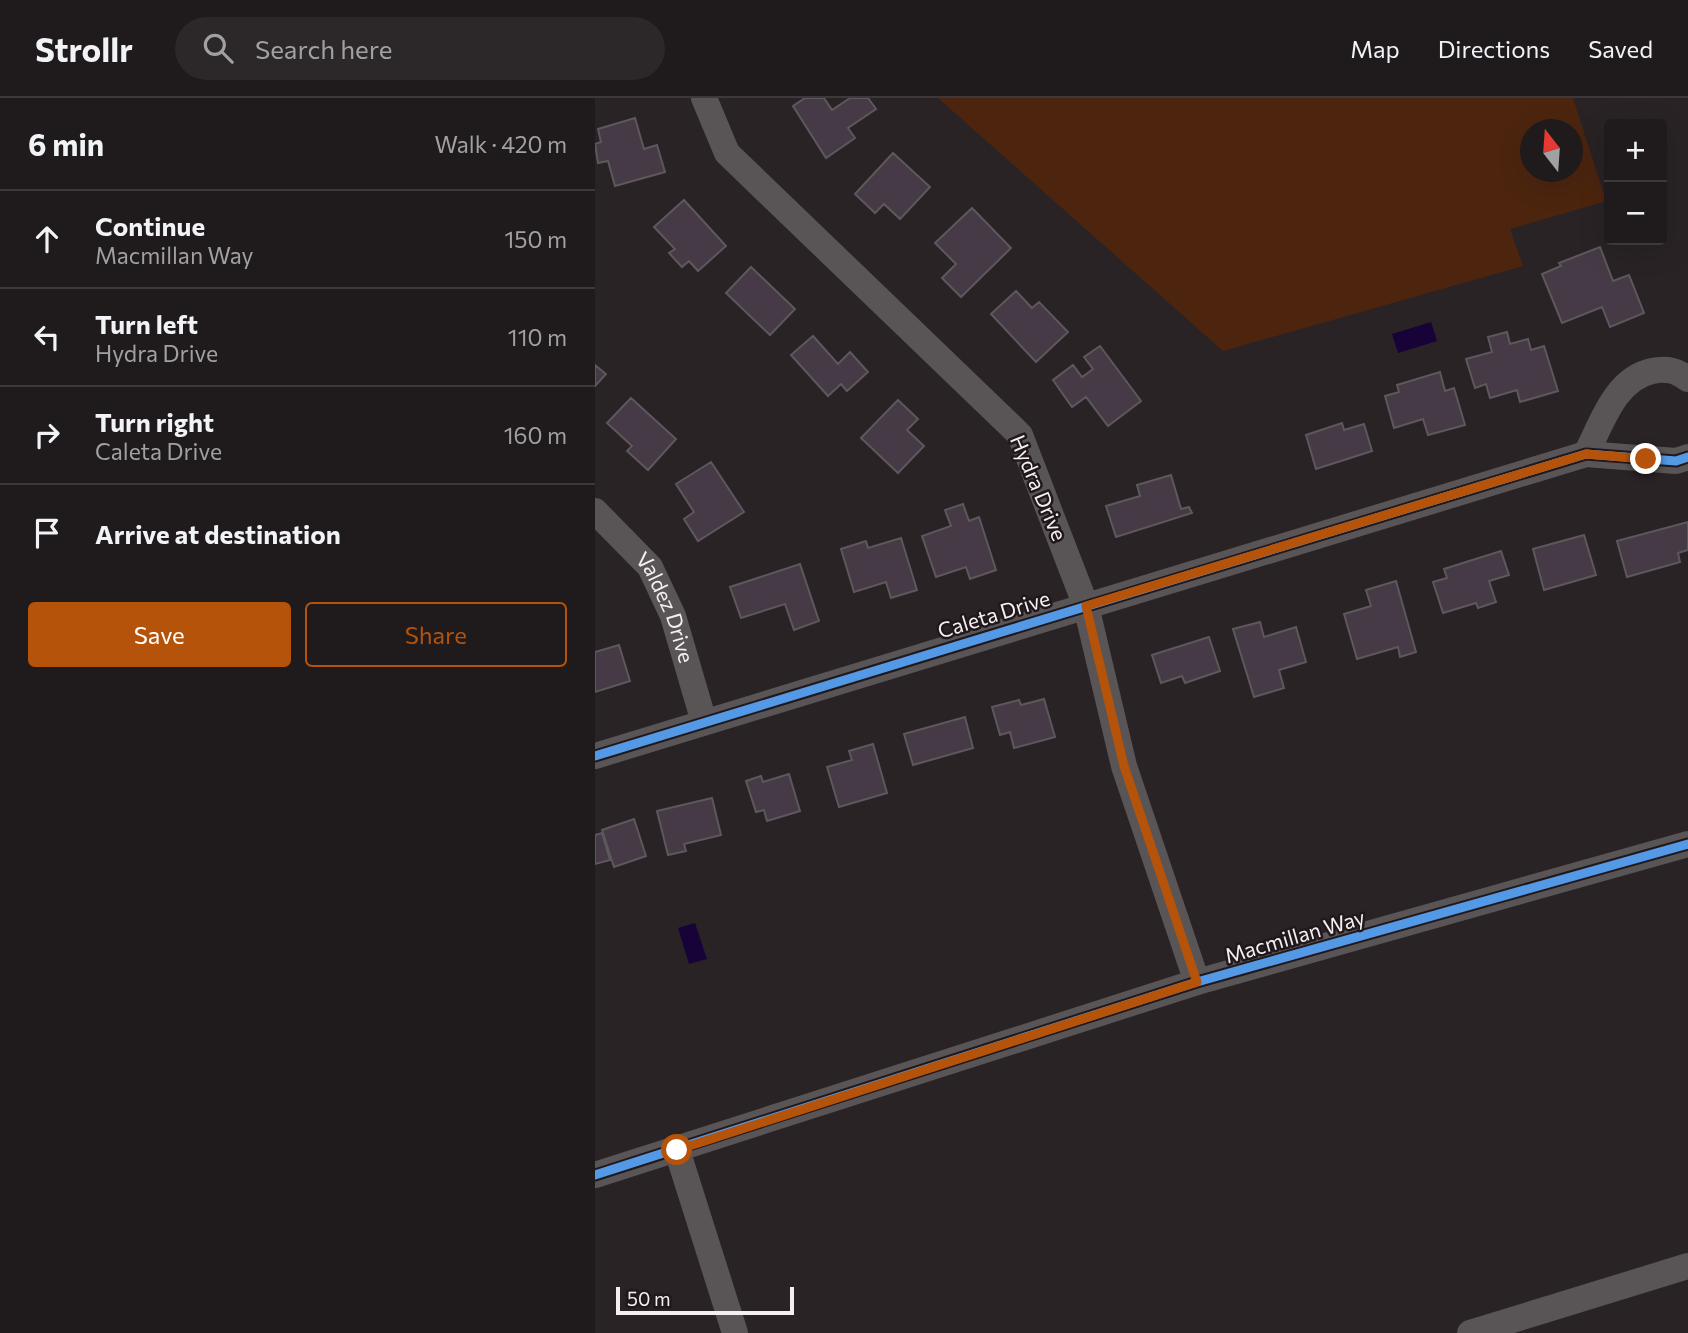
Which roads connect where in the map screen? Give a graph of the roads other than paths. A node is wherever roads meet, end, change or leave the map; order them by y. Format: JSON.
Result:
{"nodes":[{"id":1,"x":704,"y":98,"type":"edge"},
{"id":2,"x":1688,"y":379,"type":"edge"},
{"id":3,"x":1586,"y":454,"type":"junction"},
{"id":4,"x":1688,"y":457,"type":"edge"},
{"id":5,"x":595,"y":511,"type":"edge"},
{"id":6,"x":1086,"y":606,"type":"junction"},
{"id":7,"x":704,"y":722,"type":"junction"},
{"id":8,"x":595,"y":756,"type":"edge"},
{"id":9,"x":1688,"y":844,"type":"edge"},
{"id":10,"x":1197,"y":982,"type":"junction"},
{"id":11,"x":677,"y":1150,"type":"junction"},
{"id":12,"x":595,"y":1175,"type":"edge"},
{"id":13,"x":1688,"y":1266,"type":"edge"},
{"id":14,"x":735,"y":1333,"type":"edge"},
{"id":15,"x":1470,"y":1333,"type":"edge"}],
"edges":[{"from":1,"to":6,"type":"street","name":"Hydra Drive"},
{"from":2,"to":3,"type":"street"},
{"from":3,"to":4,"type":"street","name":"Caleta Drive"},
{"from":3,"to":6,"type":"street","name":"Caleta Drive"},
{"from":5,"to":7,"type":"street","name":"Valdez Drive"},
{"from":6,"to":7,"type":"street","name":"Caleta Drive"},
{"from":6,"to":10,"type":"street","name":"Hydra Drive"},
{"from":7,"to":8,"type":"street","name":"Caleta Drive"},
{"from":9,"to":10,"type":"street","name":"Macmillan Way"},
{"from":10,"to":11,"type":"street","name":"Macmillan Way"},
{"from":11,"to":12,"type":"street","name":"Macmillan Way"},
{"from":11,"to":14,"type":"street"},
{"from":13,"to":15,"type":"street"}]}
